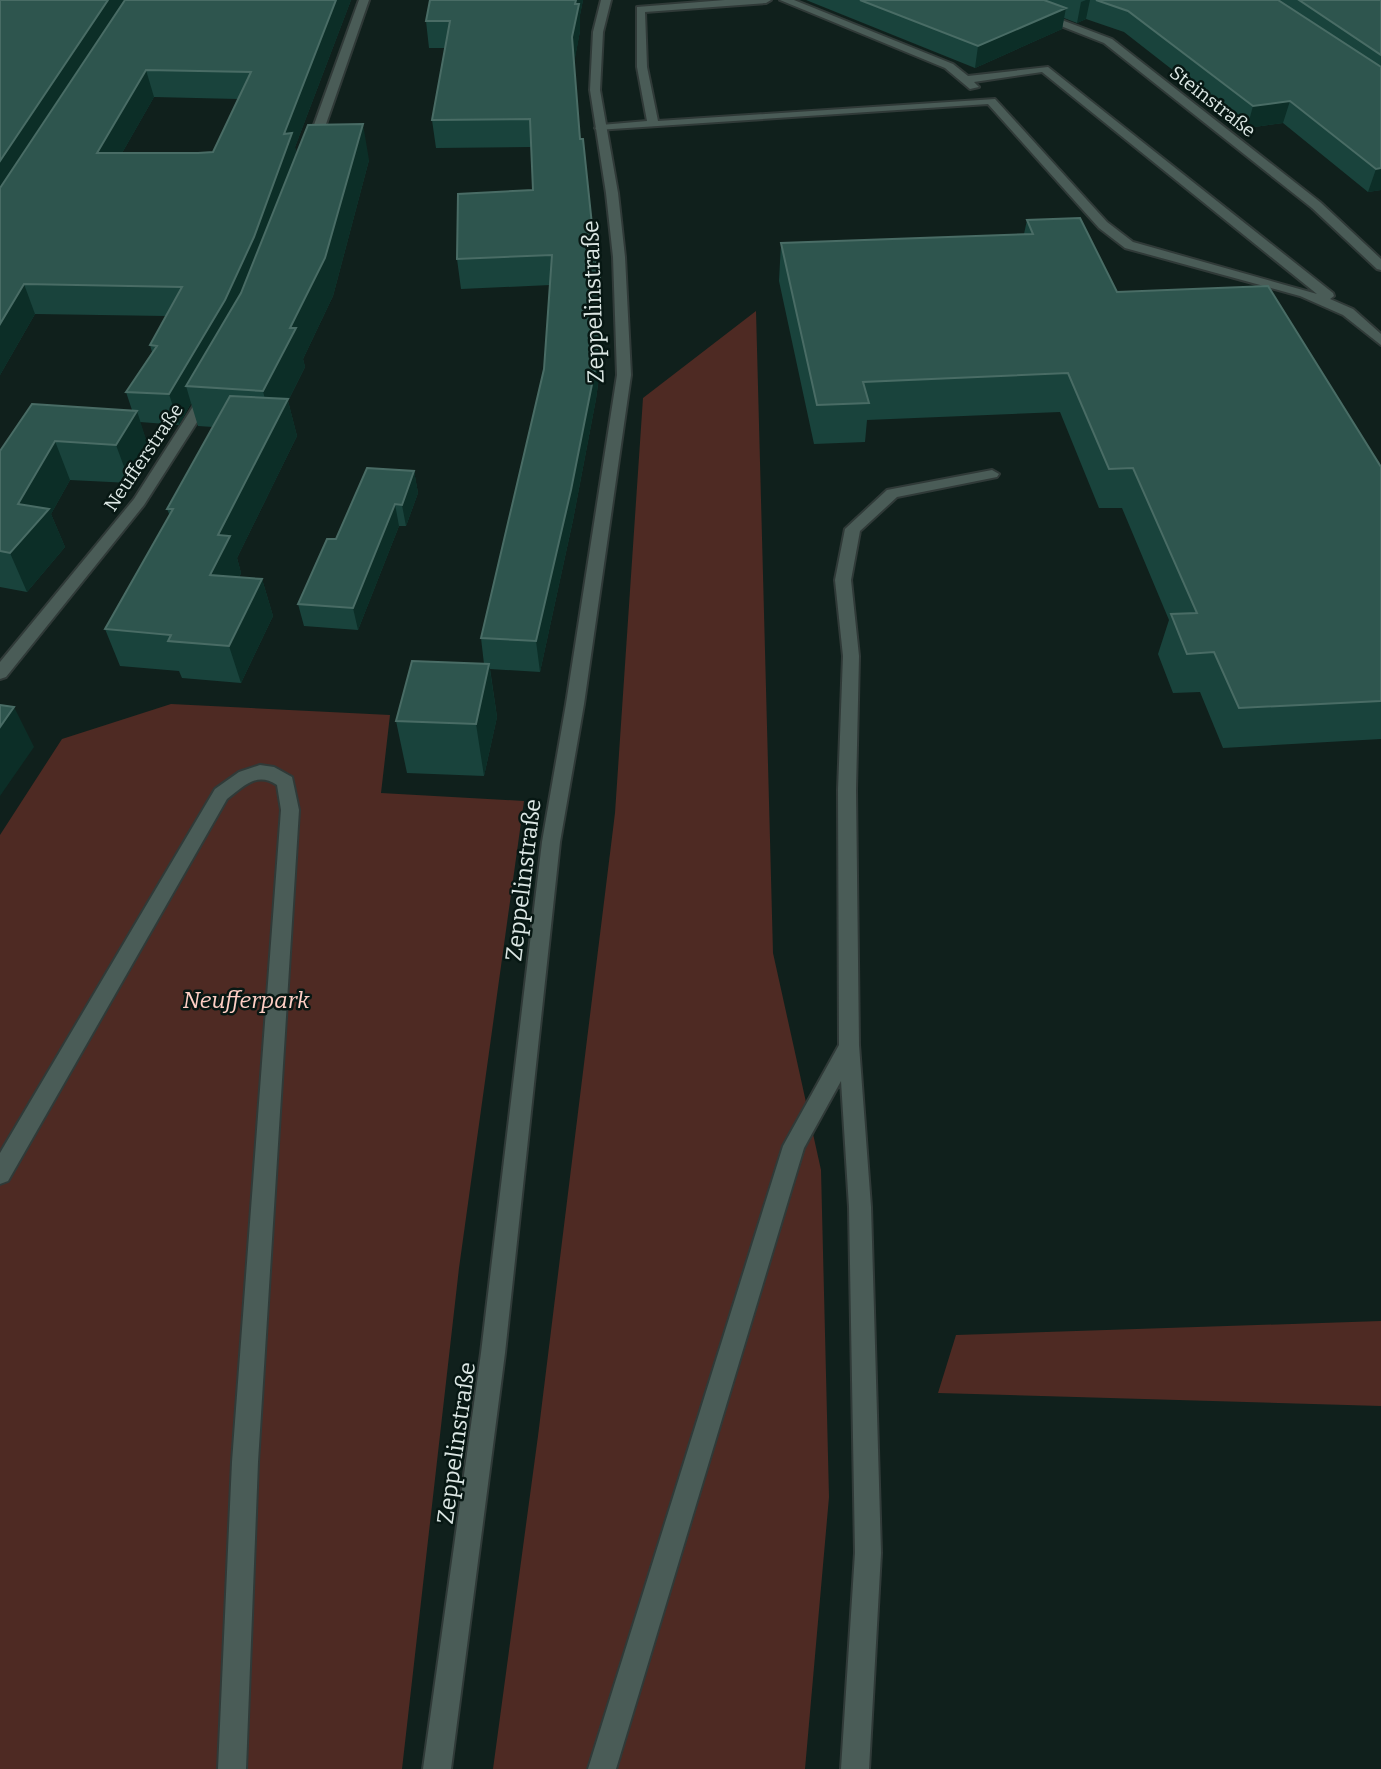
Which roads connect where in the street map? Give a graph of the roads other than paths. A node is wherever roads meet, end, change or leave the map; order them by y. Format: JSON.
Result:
{"nodes":[{"id":1,"x":363,"y":0,"type":"edge"},
{"id":2,"x":606,"y":0,"type":"edge"},
{"id":3,"x":766,"y":0,"type":"edge"},
{"id":4,"x":785,"y":0,"type":"edge"},
{"id":5,"x":1000,"y":0,"type":"edge"},
{"id":6,"x":965,"y":80,"type":"junction"},
{"id":7,"x":991,"y":101,"type":"junction"},
{"id":8,"x":654,"y":125,"type":"junction"},
{"id":9,"x":601,"y":128,"type":"junction"},
{"id":10,"x":309,"y":155,"type":"edge"},
{"id":11,"x":1381,"y":265,"type":"edge"},
{"id":12,"x":1348,"y":312,"type":"junction"},
{"id":13,"x":1381,"y":341,"type":"edge"},
{"id":14,"x":217,"y":376,"type":"edge"},
{"id":15,"x":992,"y":474,"type":"dead end"},
{"id":16,"x":0,"y":673,"type":"edge"},
{"id":17,"x":849,"y":1045,"type":"junction"},
{"id":18,"x":0,"y":1174,"type":"edge"},
{"id":19,"x":232,"y":1769,"type":"edge"},
{"id":20,"x":437,"y":1769,"type":"edge"},
{"id":21,"x":602,"y":1769,"type":"edge"},
{"id":22,"x":855,"y":1769,"type":"edge"}],
"edges":[{"from":1,"to":10,"type":"street"},
{"from":2,"to":9,"type":"street","name":"Zeppelinstraße"},
{"from":3,"to":8,"type":"street"},
{"from":4,"to":6,"type":"street"},
{"from":5,"to":11,"type":"street","name":"Steinstraße"},
{"from":6,"to":7,"type":"street"},
{"from":6,"to":12,"type":"street"},
{"from":7,"to":8,"type":"street"},
{"from":7,"to":12,"type":"street"},
{"from":8,"to":9,"type":"street"},
{"from":9,"to":20,"type":"street","name":"Zeppelinstraße"},
{"from":12,"to":13,"type":"street"},
{"from":14,"to":16,"type":"street","name":"Neufferstraße"},
{"from":15,"to":17,"type":"street"},
{"from":17,"to":21,"type":"street"},
{"from":17,"to":22,"type":"street"},
{"from":18,"to":19,"type":"street"}]}
